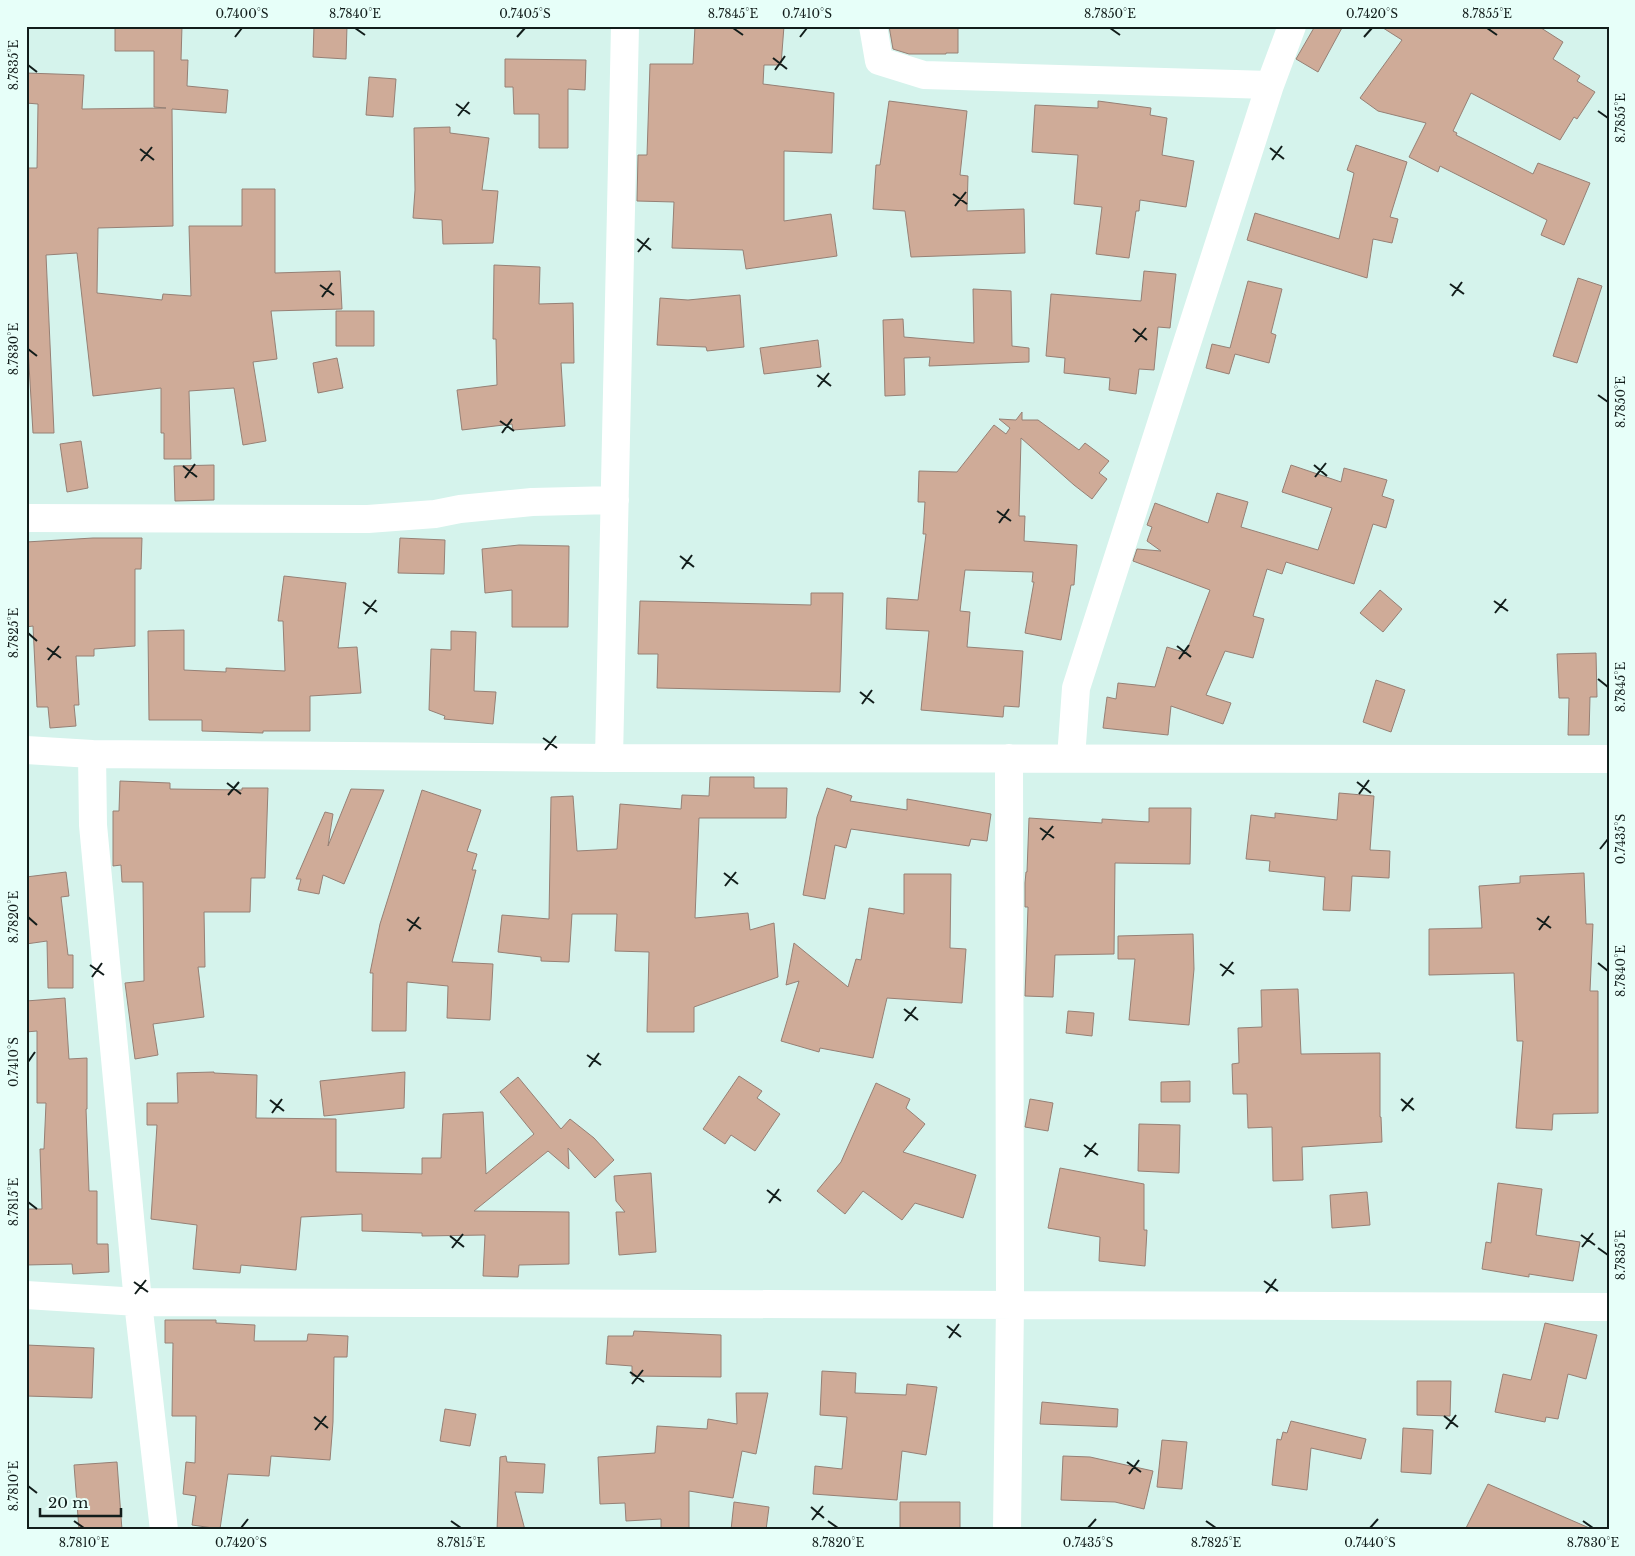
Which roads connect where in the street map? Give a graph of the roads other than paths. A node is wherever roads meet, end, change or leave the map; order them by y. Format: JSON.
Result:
{"nodes":[{"id":1,"x":625,"y":26,"type":"edge"},
{"id":2,"x":873,"y":26,"type":"edge"},
{"id":3,"x":1292,"y":26,"type":"edge"},
{"id":4,"x":1270,"y":85,"type":"junction"},
{"id":5,"x":615,"y":500,"type":"junction"},
{"id":6,"x":26,"y":518,"type":"edge"},
{"id":7,"x":26,"y":750,"type":"edge"},
{"id":8,"x":92,"y":754,"type":"junction"},
{"id":9,"x":609,"y":758,"type":"junction"},
{"id":10,"x":1009,"y":758,"type":"junction"},
{"id":11,"x":1071,"y":758,"type":"junction"},
{"id":12,"x":1609,"y":759,"type":"edge"},
{"id":13,"x":26,"y":1295,"type":"edge"},
{"id":14,"x":138,"y":1302,"type":"junction"},
{"id":15,"x":1010,"y":1305,"type":"junction"},
{"id":16,"x":1609,"y":1307,"type":"edge"},
{"id":17,"x":164,"y":1530,"type":"edge"},
{"id":18,"x":1007,"y":1530,"type":"edge"}],
"edges":[{"from":1,"to":5,"type":"street"},
{"from":2,"to":4,"type":"street"},
{"from":3,"to":4,"type":"street"},
{"from":4,"to":11,"type":"street"},
{"from":5,"to":6,"type":"street"},
{"from":5,"to":9,"type":"street"},
{"from":7,"to":8,"type":"street"},
{"from":8,"to":9,"type":"street"},
{"from":8,"to":14,"type":"street"},
{"from":9,"to":10,"type":"street"},
{"from":10,"to":11,"type":"street"},
{"from":10,"to":15,"type":"street"},
{"from":11,"to":12,"type":"street"},
{"from":13,"to":14,"type":"street"},
{"from":14,"to":15,"type":"street"},
{"from":14,"to":17,"type":"street"},
{"from":15,"to":16,"type":"street"},
{"from":15,"to":18,"type":"street"}]}
